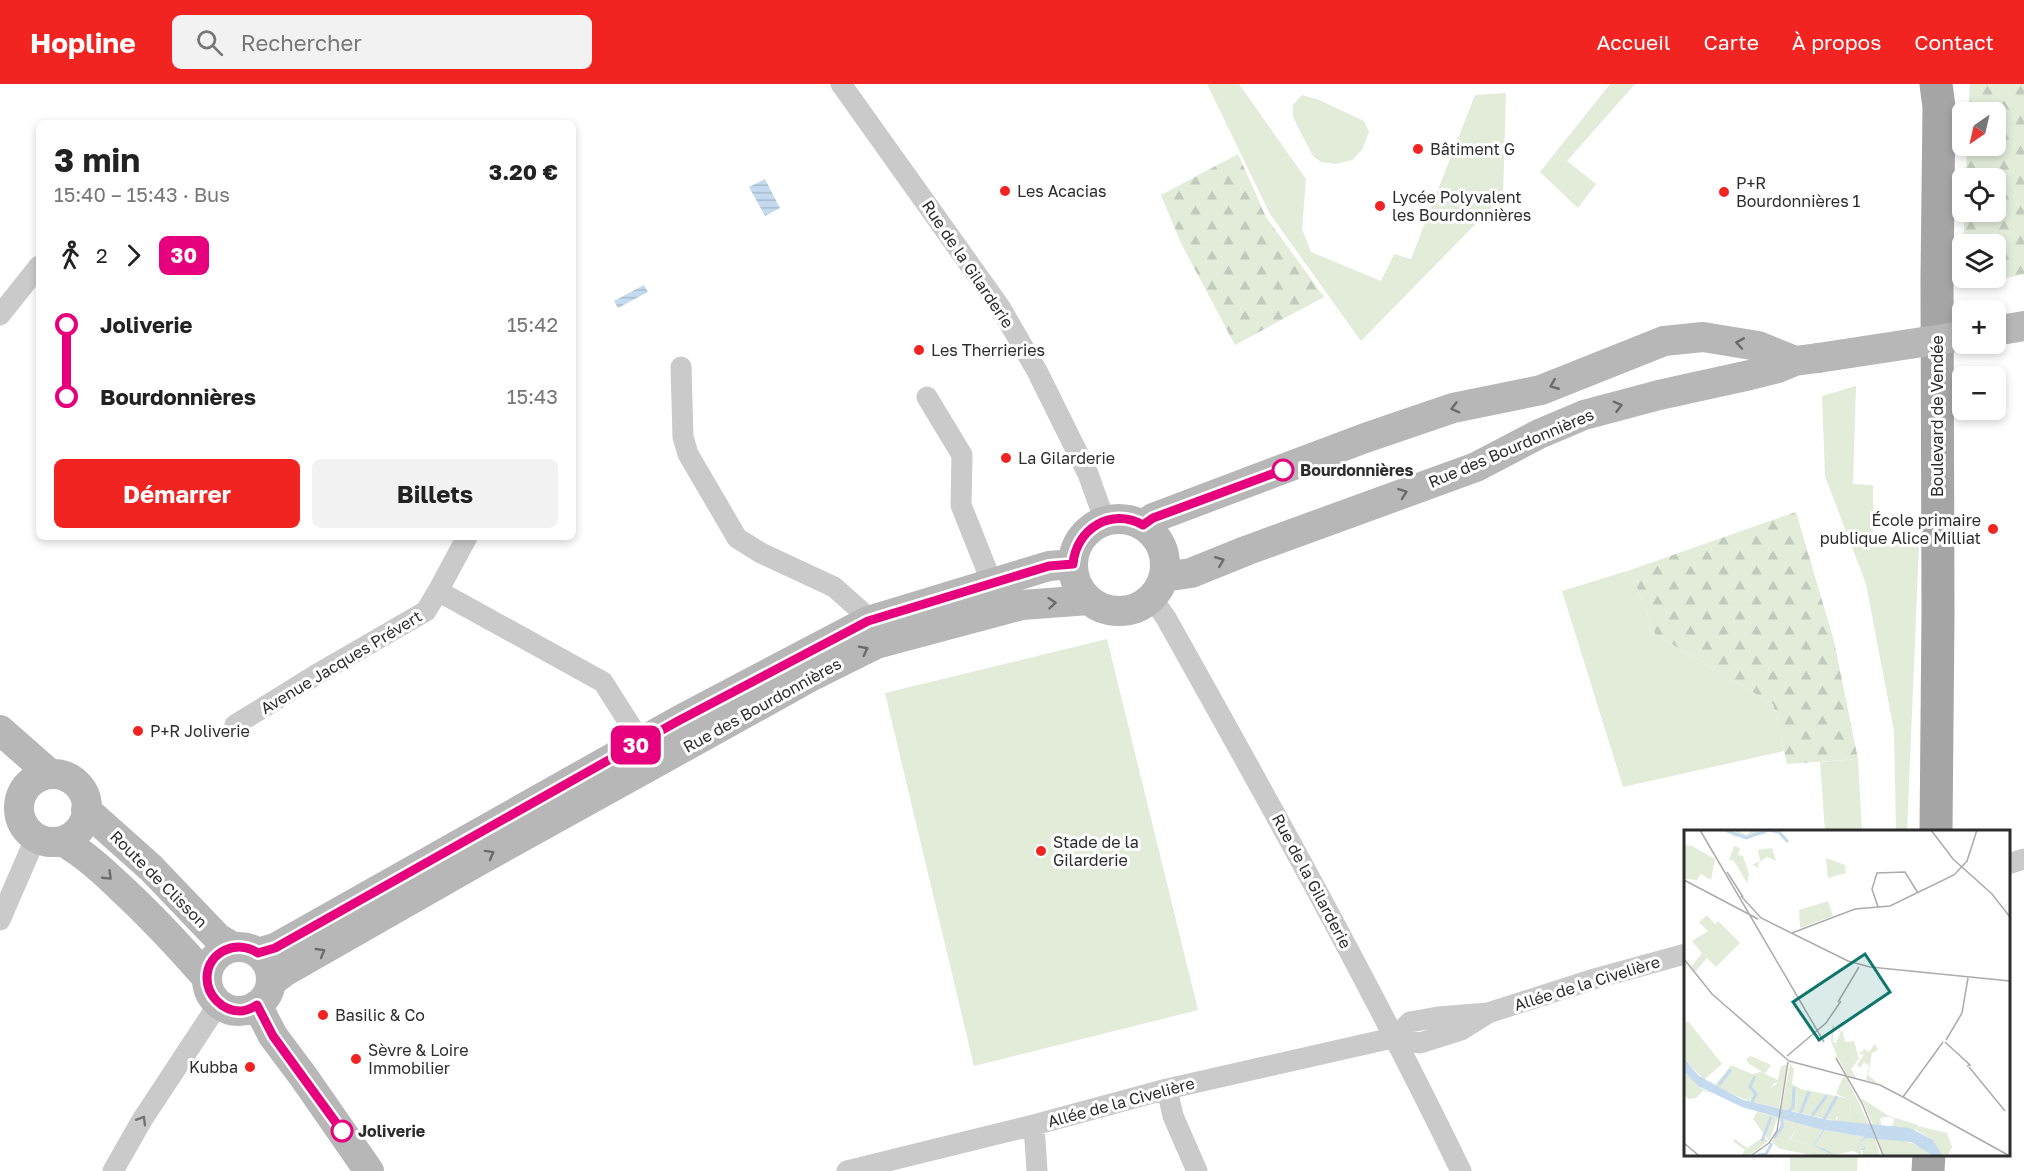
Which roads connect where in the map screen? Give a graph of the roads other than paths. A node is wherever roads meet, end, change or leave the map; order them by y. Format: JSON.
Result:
{"nodes":[{"id":1,"x":841,"y":84,"type":"edge"},
{"id":2,"x":1940,"y":92,"type":"edge"},
{"id":3,"x":36,"y":270,"type":"edge"},
{"id":4,"x":0,"y":315,"type":"edge"},
{"id":5,"x":1952,"y":338,"type":"edge"},
{"id":6,"x":1807,"y":360,"type":"junction"},
{"id":7,"x":681,"y":367,"type":"dead end"},
{"id":8,"x":927,"y":397,"type":"dead end"},
{"id":9,"x":1105,"y":520,"type":"junction"},
{"id":10,"x":1143,"y":525,"type":"junction"},
{"id":11,"x":464,"y":540,"type":"edge"},
{"id":12,"x":1073,"y":564,"type":"junction"},
{"id":13,"x":992,"y":583,"type":"junction"},
{"id":14,"x":1158,"y":588,"type":"junction"},
{"id":15,"x":438,"y":591,"type":"junction"},
{"id":16,"x":1089,"y":600,"type":"junction"},
{"id":17,"x":868,"y":621,"type":"junction"},
{"id":18,"x":236,"y":725,"type":"dead end"},
{"id":19,"x":0,"y":730,"type":"edge"},
{"id":20,"x":641,"y":742,"type":"junction"},
{"id":21,"x":50,"y":774,"type":"junction"},
{"id":22,"x":9,"y":799,"type":"edge"},
{"id":23,"x":86,"y":810,"type":"junction"},
{"id":24,"x":1936,"y":830,"type":"edge"},
{"id":25,"x":49,"y":839,"type":"junction"},
{"id":26,"x":2024,"y":859,"type":"edge"},
{"id":27,"x":2009,"y":863,"type":"edge"},
{"id":28,"x":0,"y":920,"type":"edge"},
{"id":29,"x":245,"y":950,"type":"junction"},
{"id":30,"x":1684,"y":954,"type":"edge"},
{"id":31,"x":213,"y":991,"type":"junction"},
{"id":32,"x":264,"y":994,"type":"junction"},
{"id":33,"x":1395,"y":1037,"type":"junction"},
{"id":34,"x":1167,"y":1089,"type":"junction"},
{"id":35,"x":1034,"y":1125,"type":"junction"},
{"id":36,"x":1929,"y":1156,"type":"edge"},
{"id":37,"x":113,"y":1171,"type":"edge"},
{"id":38,"x":369,"y":1171,"type":"edge"},
{"id":39,"x":848,"y":1171,"type":"edge"},
{"id":40,"x":1037,"y":1171,"type":"edge"},
{"id":41,"x":1197,"y":1171,"type":"edge"},
{"id":42,"x":1461,"y":1171,"type":"edge"},
{"id":43,"x":1928,"y":1171,"type":"edge"}],
"edges":[{"from":1,"to":9,"type":"street","name":"Rue de la Gilarderie"},
{"from":2,"to":24,"type":"main road","name":"Boulevard de Vendée"},
{"from":3,"to":4,"type":"street"},
{"from":5,"to":6,"type":"street","name":"Rue des Bourdonnières","bridge":true},
{"from":6,"to":10,"type":"street","one_way":true},
{"from":14,"to":6,"type":"street","name":"Rue des Bourdonnières","one_way":true},
{"from":7,"to":17,"type":"street"},
{"from":8,"to":13,"type":"street"},
{"from":9,"to":10,"type":"street"},
{"from":9,"to":12,"type":"street"},
{"from":10,"to":14,"type":"street"},
{"from":11,"to":15,"type":"street","name":"Avenue Jacques Prévert"},
{"from":12,"to":13,"type":"street","name":"Rue des Bourdonnières"},
{"from":12,"to":16,"type":"street"},
{"from":13,"to":17,"type":"street","name":"Rue des Bourdonnières"},
{"from":14,"to":16,"type":"street"},
{"from":14,"to":33,"type":"street","name":"Rue de la Gilarderie"},
{"from":15,"to":18,"type":"street","name":"Avenue Jacques Prévert"},
{"from":15,"to":20,"type":"street"},
{"from":32,"to":16,"type":"street","name":"Rue des Bourdonnières","one_way":true},
{"from":17,"to":20,"type":"street","name":"Rue des Bourdonnières"},
{"from":19,"to":21,"type":"street"},
{"from":20,"to":29,"type":"street","name":"Rue des Bourdonnières"},
{"from":21,"to":22,"type":"street"},
{"from":21,"to":23,"type":"street"},
{"from":22,"to":25,"type":"street"},
{"from":23,"to":25,"type":"street"},
{"from":23,"to":29,"type":"street","name":"Route de Clisson"},
{"from":25,"to":28,"type":"street"},
{"from":25,"to":31,"type":"street","name":"Route de Clisson","one_way":true},
{"from":26,"to":27,"type":"street"},
{"from":29,"to":31,"type":"street"},
{"from":29,"to":32,"type":"street"},
{"from":30,"to":33,"type":"street","name":"Allée de la Civelière"},
{"from":31,"to":32,"type":"street"},
{"from":37,"to":31,"type":"street","one_way":true},
{"from":32,"to":38,"type":"street"},
{"from":33,"to":34,"type":"street","name":"Allée de la Civelière"},
{"from":33,"to":42,"type":"street","name":"Rue de la Gilarderie"},
{"from":34,"to":35,"type":"street","name":"Allée de la Civelière"},
{"from":34,"to":41,"type":"street"},
{"from":35,"to":39,"type":"street","name":"Allée de la Civelière"},
{"from":35,"to":40,"type":"street"},
{"from":36,"to":43,"type":"main road"}]}
